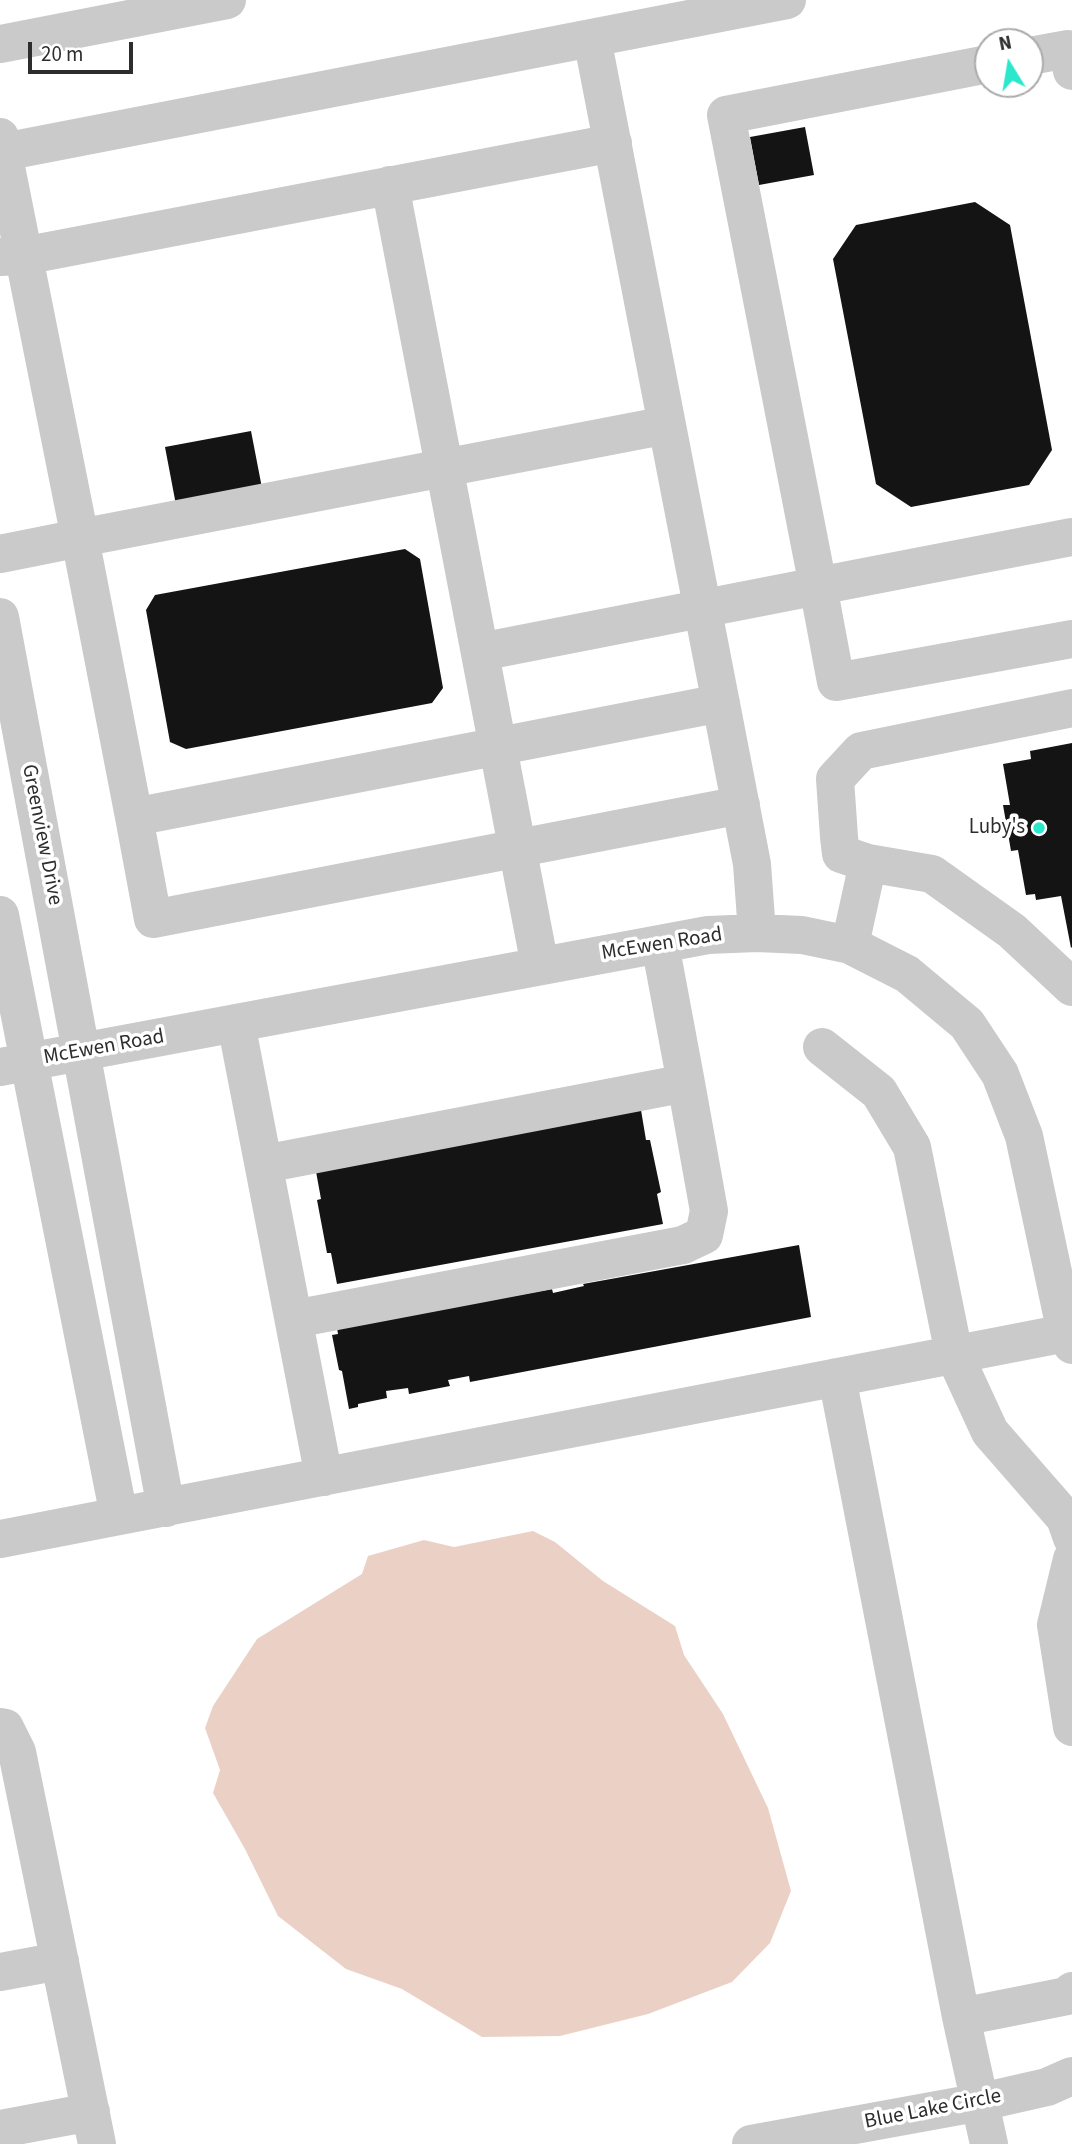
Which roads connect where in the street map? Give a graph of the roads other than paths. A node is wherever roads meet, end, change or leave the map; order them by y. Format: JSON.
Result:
{"nodes":[{"id":1,"x":227,"y":0,"type":"edge"},
{"id":2,"x":787,"y":0,"type":"edge"},
{"id":3,"x":593,"y":38,"type":"junction"},
{"id":4,"x":0,"y":44,"type":"edge"},
{"id":5,"x":1044,"y":53,"type":"edge"},
{"id":6,"x":974,"y":67,"type":"edge"},
{"id":7,"x":1072,"y":71,"type":"edge"},
{"id":8,"x":613,"y":143,"type":"junction"},
{"id":9,"x":1,"y":145,"type":"edge"},
{"id":10,"x":390,"y":186,"type":"junction"},
{"id":11,"x":12,"y":257,"type":"edge"},
{"id":12,"x":667,"y":425,"type":"junction"},
{"id":13,"x":444,"y":468,"type":"junction"},
{"id":14,"x":1072,"y":537,"type":"edge"},
{"id":15,"x":80,"y":538,"type":"junction"},
{"id":16,"x":0,"y":554,"type":"edge"},
{"id":17,"x":818,"y":586,"type":"junction"},
{"id":18,"x":703,"y":608,"type":"junction"},
{"id":19,"x":0,"y":617,"type":"edge"},
{"id":20,"x":1072,"y":639,"type":"edge"},
{"id":21,"x":480,"y":652,"type":"junction"},
{"id":22,"x":721,"y":704,"type":"junction"},
{"id":23,"x":1072,"y":708,"type":"edge"},
{"id":24,"x":498,"y":746,"type":"junction"},
{"id":25,"x":741,"y":805,"type":"junction"},
{"id":26,"x":134,"y":817,"type":"junction"},
{"id":27,"x":517,"y":848,"type":"junction"},
{"id":28,"x":868,"y":863,"type":"junction"},
{"id":29,"x":0,"y":915,"type":"edge"},
{"id":30,"x":757,"y":933,"type":"junction"},
{"id":31,"x":660,"y":944,"type":"junction"},
{"id":32,"x":850,"y":945,"type":"junction"},
{"id":33,"x":541,"y":967,"type":"junction"},
{"id":34,"x":1072,"y":987,"type":"edge"},
{"id":35,"x":236,"y":1023,"type":"junction"},
{"id":36,"x":822,"y":1047,"type":"dead end"},
{"id":37,"x":81,"y":1052,"type":"junction"},
{"id":38,"x":15,"y":1064,"type":"edge"},
{"id":39,"x":686,"y":1083,"type":"junction"},
{"id":40,"x":264,"y":1164,"type":"junction"},
{"id":41,"x":128,"y":1305,"type":"junction"},
{"id":42,"x":79,"y":1315,"type":"junction"},
{"id":43,"x":294,"y":1319,"type":"junction"},
{"id":44,"x":1069,"y":1339,"type":"edge"},
{"id":45,"x":954,"y":1354,"type":"junction"},
{"id":46,"x":837,"y":1377,"type":"junction"},
{"id":47,"x":324,"y":1477,"type":"junction"},
{"id":48,"x":166,"y":1507,"type":"junction"},
{"id":49,"x":119,"y":1516,"type":"junction"},
{"id":50,"x":1072,"y":1538,"type":"edge"},
{"id":51,"x":0,"y":1539,"type":"edge"},
{"id":52,"x":1072,"y":1559,"type":"edge"},
{"id":53,"x":0,"y":1727,"type":"edge"},
{"id":54,"x":1072,"y":1727,"type":"edge"},
{"id":55,"x":60,"y":1961,"type":"junction"},
{"id":56,"x":0,"y":1972,"type":"edge"},
{"id":57,"x":1072,"y":1991,"type":"edge"},
{"id":58,"x":966,"y":2039,"type":"junction"},
{"id":59,"x":1072,"y":2076,"type":"edge"},
{"id":60,"x":981,"y":2102,"type":"junction"},
{"id":61,"x":94,"y":2128,"type":"edge"},
{"id":62,"x":0,"y":2129,"type":"edge"},
{"id":63,"x":751,"y":2144,"type":"edge"},
{"id":64,"x":989,"y":2144,"type":"edge"}],
"edges":[{"from":1,"to":4,"type":"street"},
{"from":2,"to":3,"type":"street"},
{"from":3,"to":8,"type":"street"},
{"from":3,"to":9,"type":"street"},
{"from":5,"to":7,"type":"street"},
{"from":6,"to":17,"type":"street"},
{"from":8,"to":10,"type":"street"},
{"from":8,"to":12,"type":"street"},
{"from":9,"to":11,"type":"street"},
{"from":10,"to":11,"type":"street"},
{"from":10,"to":13,"type":"street"},
{"from":11,"to":15,"type":"street"},
{"from":12,"to":13,"type":"street"},
{"from":12,"to":18,"type":"street"},
{"from":13,"to":15,"type":"street"},
{"from":13,"to":21,"type":"street"},
{"from":14,"to":17,"type":"street"},
{"from":15,"to":16,"type":"street"},
{"from":15,"to":26,"type":"street"},
{"from":17,"to":18,"type":"street"},
{"from":17,"to":20,"type":"street"},
{"from":18,"to":21,"type":"street"},
{"from":18,"to":22,"type":"street"},
{"from":19,"to":37,"type":"street","name":"Greenview Drive"},
{"from":21,"to":24,"type":"street"},
{"from":22,"to":24,"type":"street"},
{"from":22,"to":25,"type":"street"},
{"from":23,"to":28,"type":"street"},
{"from":24,"to":26,"type":"street"},
{"from":24,"to":27,"type":"street"},
{"from":25,"to":27,"type":"street"},
{"from":25,"to":30,"type":"street"},
{"from":26,"to":27,"type":"street"},
{"from":27,"to":33,"type":"street"},
{"from":28,"to":32,"type":"street"},
{"from":28,"to":34,"type":"street"},
{"from":29,"to":38,"type":"street"},
{"from":30,"to":31,"type":"street","name":"McEwen Road"},
{"from":30,"to":32,"type":"street","name":"McEwen Road"},
{"from":31,"to":33,"type":"street","name":"McEwen Road"},
{"from":31,"to":39,"type":"street"},
{"from":32,"to":44,"type":"street","name":"McEwen Road"},
{"from":33,"to":35,"type":"street","name":"McEwen Road"},
{"from":35,"to":37,"type":"street","name":"McEwen Road"},
{"from":35,"to":40,"type":"street"},
{"from":36,"to":45,"type":"street"},
{"from":37,"to":38,"type":"street","name":"McEwen Road"},
{"from":37,"to":41,"type":"street","name":"Greenview Drive"},
{"from":38,"to":42,"type":"street"},
{"from":39,"to":40,"type":"street"},
{"from":39,"to":43,"type":"street"},
{"from":40,"to":43,"type":"street"},
{"from":41,"to":42,"type":"street"},
{"from":41,"to":48,"type":"street","name":"Greenview Drive"},
{"from":42,"to":49,"type":"street"},
{"from":43,"to":47,"type":"street"},
{"from":44,"to":45,"type":"street"},
{"from":45,"to":46,"type":"street"},
{"from":45,"to":50,"type":"street"},
{"from":46,"to":47,"type":"street"},
{"from":46,"to":58,"type":"street"},
{"from":47,"to":48,"type":"street"},
{"from":48,"to":49,"type":"street"},
{"from":49,"to":51,"type":"street"},
{"from":52,"to":54,"type":"street"},
{"from":53,"to":55,"type":"street"},
{"from":55,"to":56,"type":"street"},
{"from":55,"to":61,"type":"street"},
{"from":57,"to":58,"type":"street"},
{"from":58,"to":60,"type":"street"},
{"from":59,"to":60,"type":"street","name":"Blue Lake Circle"},
{"from":60,"to":63,"type":"street","name":"Blue Lake Circle"},
{"from":60,"to":64,"type":"street"},
{"from":61,"to":62,"type":"street"}]}
